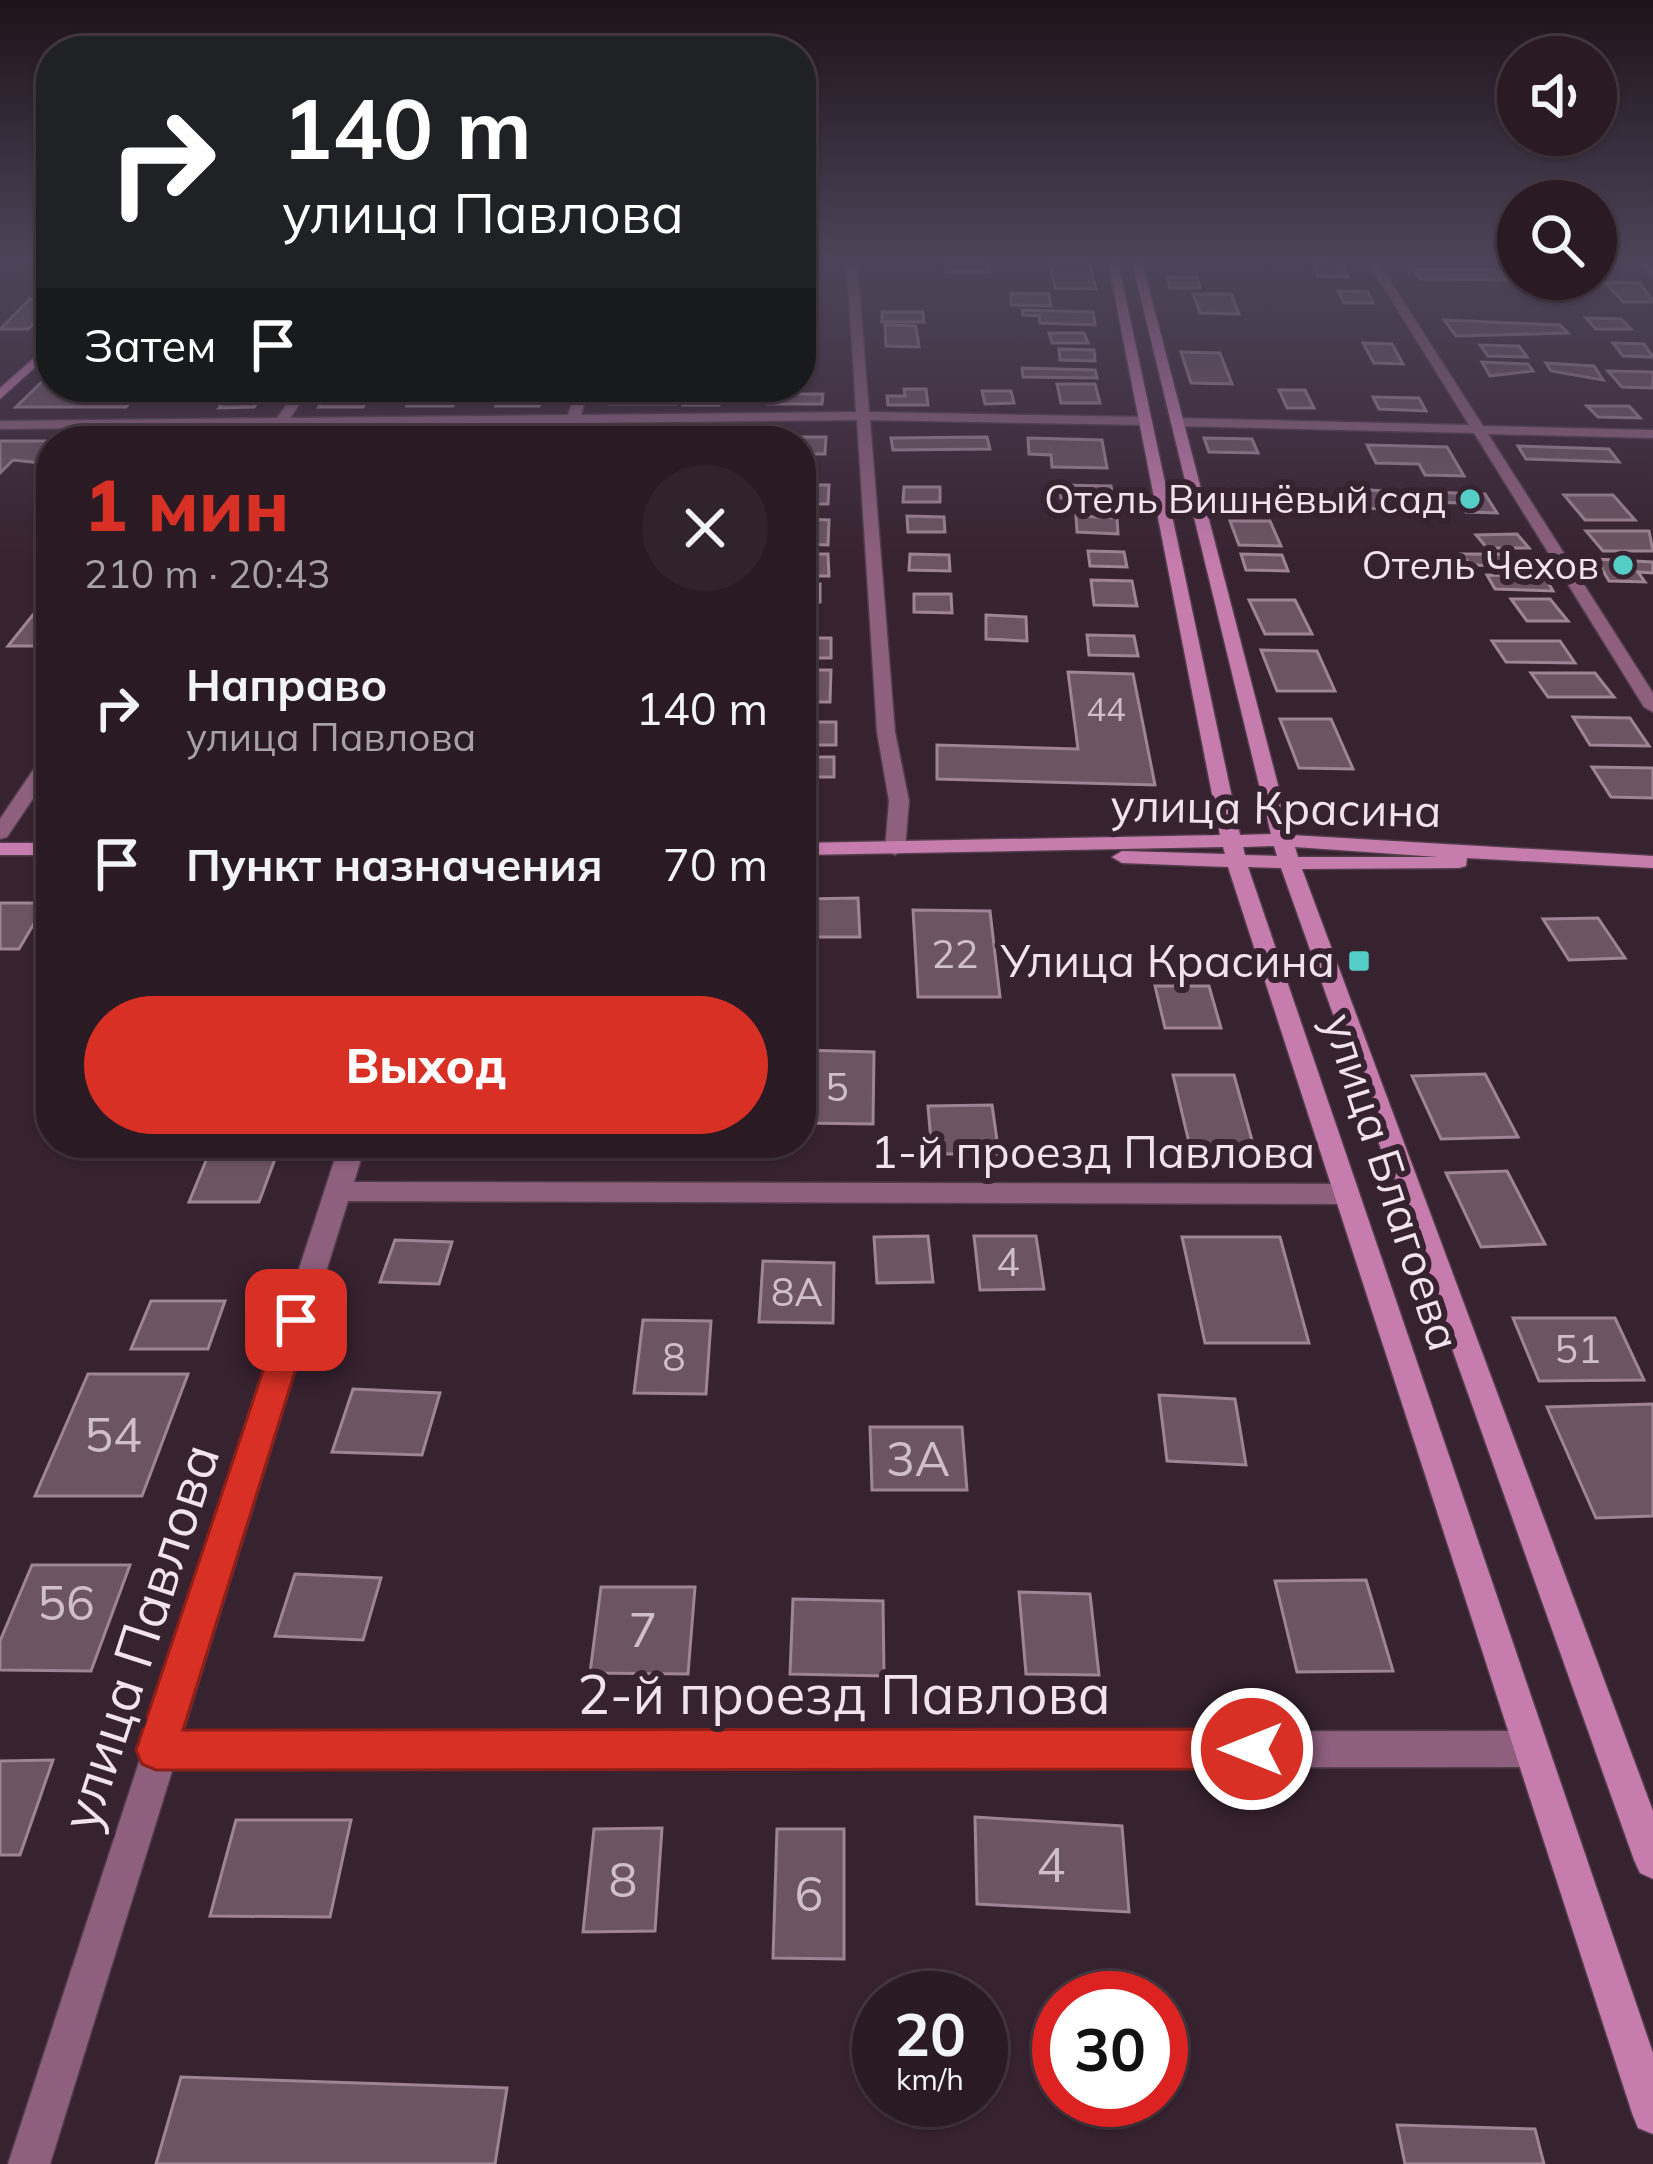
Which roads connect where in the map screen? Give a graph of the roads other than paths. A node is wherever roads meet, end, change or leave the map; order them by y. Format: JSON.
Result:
{"nodes":[{"id":1,"x":34,"y":363,"type":"edge"},
{"id":2,"x":859,"y":363,"type":"edge"},
{"id":3,"x":1134,"y":363,"type":"edge"},
{"id":4,"x":1161,"y":363,"type":"edge"},
{"id":5,"x":1436,"y":363,"type":"edge"},
{"id":6,"x":0,"y":394,"type":"edge"},
{"id":7,"x":294,"y":402,"type":"edge"},
{"id":8,"x":579,"y":402,"type":"edge"},
{"id":9,"x":1145,"y":415,"type":"junction"},
{"id":10,"x":863,"y":416,"type":"junction"},
{"id":11,"x":574,"y":419,"type":"junction"},
{"id":12,"x":280,"y":423,"type":"junction"},
{"id":13,"x":0,"y":425,"type":"edge"},
{"id":14,"x":278,"y":426,"type":"edge"},
{"id":15,"x":572,"y":426,"type":"edge"},
{"id":16,"x":1177,"y":428,"type":"junction"},
{"id":17,"x":1478,"y":429,"type":"junction"},
{"id":18,"x":1653,"y":434,"type":"edge"},
{"id":19,"x":1653,"y":706,"type":"edge"},
{"id":20,"x":36,"y":780,"type":"edge"},
{"id":21,"x":0,"y":833,"type":"edge"},
{"id":22,"x":36,"y":848,"type":"edge"},
{"id":23,"x":0,"y":849,"type":"edge"},
{"id":24,"x":816,"y":849,"type":"edge"},
{"id":25,"x":895,"y":849,"type":"junction"},
{"id":26,"x":1234,"y":851,"type":"junction"},
{"id":27,"x":1286,"y":852,"type":"junction"},
{"id":28,"x":1653,"y":862,"type":"edge"},
{"id":29,"x":348,"y":1158,"type":"edge"},
{"id":30,"x":337,"y":1192,"type":"junction"},
{"id":31,"x":1346,"y":1194,"type":"junction"},
{"id":32,"x":1531,"y":1749,"type":"junction"},
{"id":33,"x":156,"y":1750,"type":"junction"},
{"id":34,"x":1653,"y":1860,"type":"edge"},
{"id":35,"x":1653,"y":2113,"type":"edge"},
{"id":36,"x":29,"y":2164,"type":"edge"}],
"edges":[{"from":1,"to":6,"type":"main road"},
{"from":2,"to":10,"type":"street"},
{"from":3,"to":9,"type":"main road","name":"улица Благоева"},
{"from":4,"to":16,"type":"main road","name":"улица Благоева"},
{"from":5,"to":17,"type":"street"},
{"from":7,"to":12,"type":"street"},
{"from":8,"to":11,"type":"street"},
{"from":9,"to":10,"type":"street"},
{"from":9,"to":16,"type":"main road"},
{"from":9,"to":26,"type":"main road","name":"улица Благоева"},
{"from":10,"to":11,"type":"street"},
{"from":10,"to":25,"type":"street"},
{"from":11,"to":12,"type":"street"},
{"from":11,"to":15,"type":"street"},
{"from":12,"to":13,"type":"street"},
{"from":12,"to":14,"type":"street"},
{"from":16,"to":17,"type":"street"},
{"from":16,"to":27,"type":"main road","name":"улица Благоева"},
{"from":17,"to":18,"type":"street"},
{"from":17,"to":19,"type":"street"},
{"from":20,"to":21,"type":"street"},
{"from":22,"to":23,"type":"main road"},
{"from":24,"to":25,"type":"main road","name":"улица Красина"},
{"from":25,"to":26,"type":"main road","name":"улица Красина"},
{"from":26,"to":27,"type":"main road","name":"улица Красина"},
{"from":26,"to":31,"type":"main road","name":"улица Благоева"},
{"from":27,"to":28,"type":"main road","name":"улица Красина"},
{"from":27,"to":34,"type":"main road","name":"улица Благоева"},
{"from":29,"to":30,"type":"street","name":"улица Павлова"},
{"from":30,"to":31,"type":"street","name":"1-й проезд Павлова"},
{"from":30,"to":33,"type":"street","name":"улица Павлова"},
{"from":31,"to":32,"type":"main road","name":"улица Благоева"},
{"from":32,"to":33,"type":"street","name":"2-й проезд Павлова"},
{"from":32,"to":35,"type":"main road","name":"улица Благоева"},
{"from":33,"to":36,"type":"street","name":"улица Павлова"}]}
